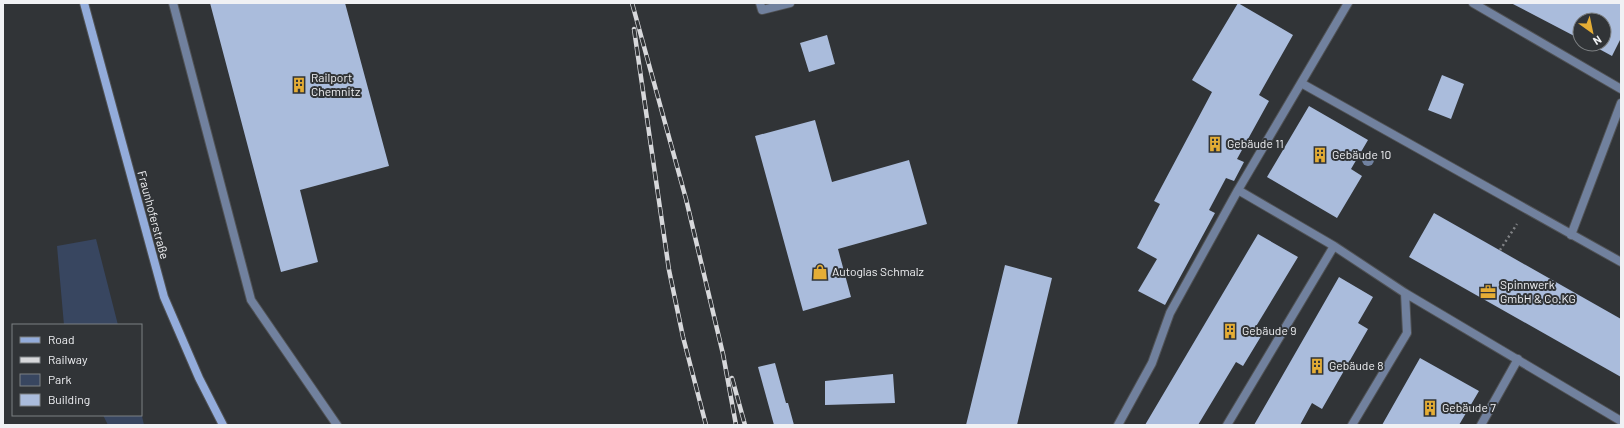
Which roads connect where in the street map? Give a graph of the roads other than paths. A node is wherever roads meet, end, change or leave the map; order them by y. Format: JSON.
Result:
{"nodes":[{"id":1,"x":84,"y":3,"type":"edge"},
{"id":2,"x":173,"y":3,"type":"edge"},
{"id":3,"x":760,"y":3,"type":"edge"},
{"id":4,"x":790,"y":3,"type":"edge"},
{"id":5,"x":1348,"y":3,"type":"edge"},
{"id":6,"x":1473,"y":3,"type":"edge"},
{"id":7,"x":1301,"y":83,"type":"junction"},
{"id":8,"x":1621,"y":90,"type":"edge"},
{"id":9,"x":1621,"y":104,"type":"edge"},
{"id":10,"x":1238,"y":190,"type":"junction"},
{"id":11,"x":1571,"y":235,"type":"junction"},
{"id":12,"x":1334,"y":246,"type":"junction"},
{"id":13,"x":1621,"y":262,"type":"edge"},
{"id":14,"x":1405,"y":293,"type":"junction"},
{"id":15,"x":1518,"y":359,"type":"junction"},
{"id":16,"x":1621,"y":421,"type":"edge"},
{"id":17,"x":223,"y":425,"type":"edge"},
{"id":18,"x":337,"y":425,"type":"edge"},
{"id":19,"x":1118,"y":425,"type":"edge"},
{"id":20,"x":1227,"y":425,"type":"edge"},
{"id":21,"x":1352,"y":425,"type":"edge"},
{"id":22,"x":1481,"y":425,"type":"edge"}],
"edges":[{"from":1,"to":17,"type":"main road","name":"Fraunhoferstraße"},
{"from":2,"to":18,"type":"lane"},
{"from":3,"to":4,"type":"lane"},
{"from":5,"to":7,"type":"lane"},
{"from":6,"to":8,"type":"lane"},
{"from":7,"to":10,"type":"lane"},
{"from":7,"to":11,"type":"lane"},
{"from":9,"to":11,"type":"lane"},
{"from":10,"to":12,"type":"lane"},
{"from":10,"to":19,"type":"lane"},
{"from":11,"to":13,"type":"lane"},
{"from":12,"to":14,"type":"lane"},
{"from":12,"to":20,"type":"lane"},
{"from":14,"to":15,"type":"lane"},
{"from":14,"to":21,"type":"lane"},
{"from":15,"to":16,"type":"lane"},
{"from":15,"to":22,"type":"lane"}]}
